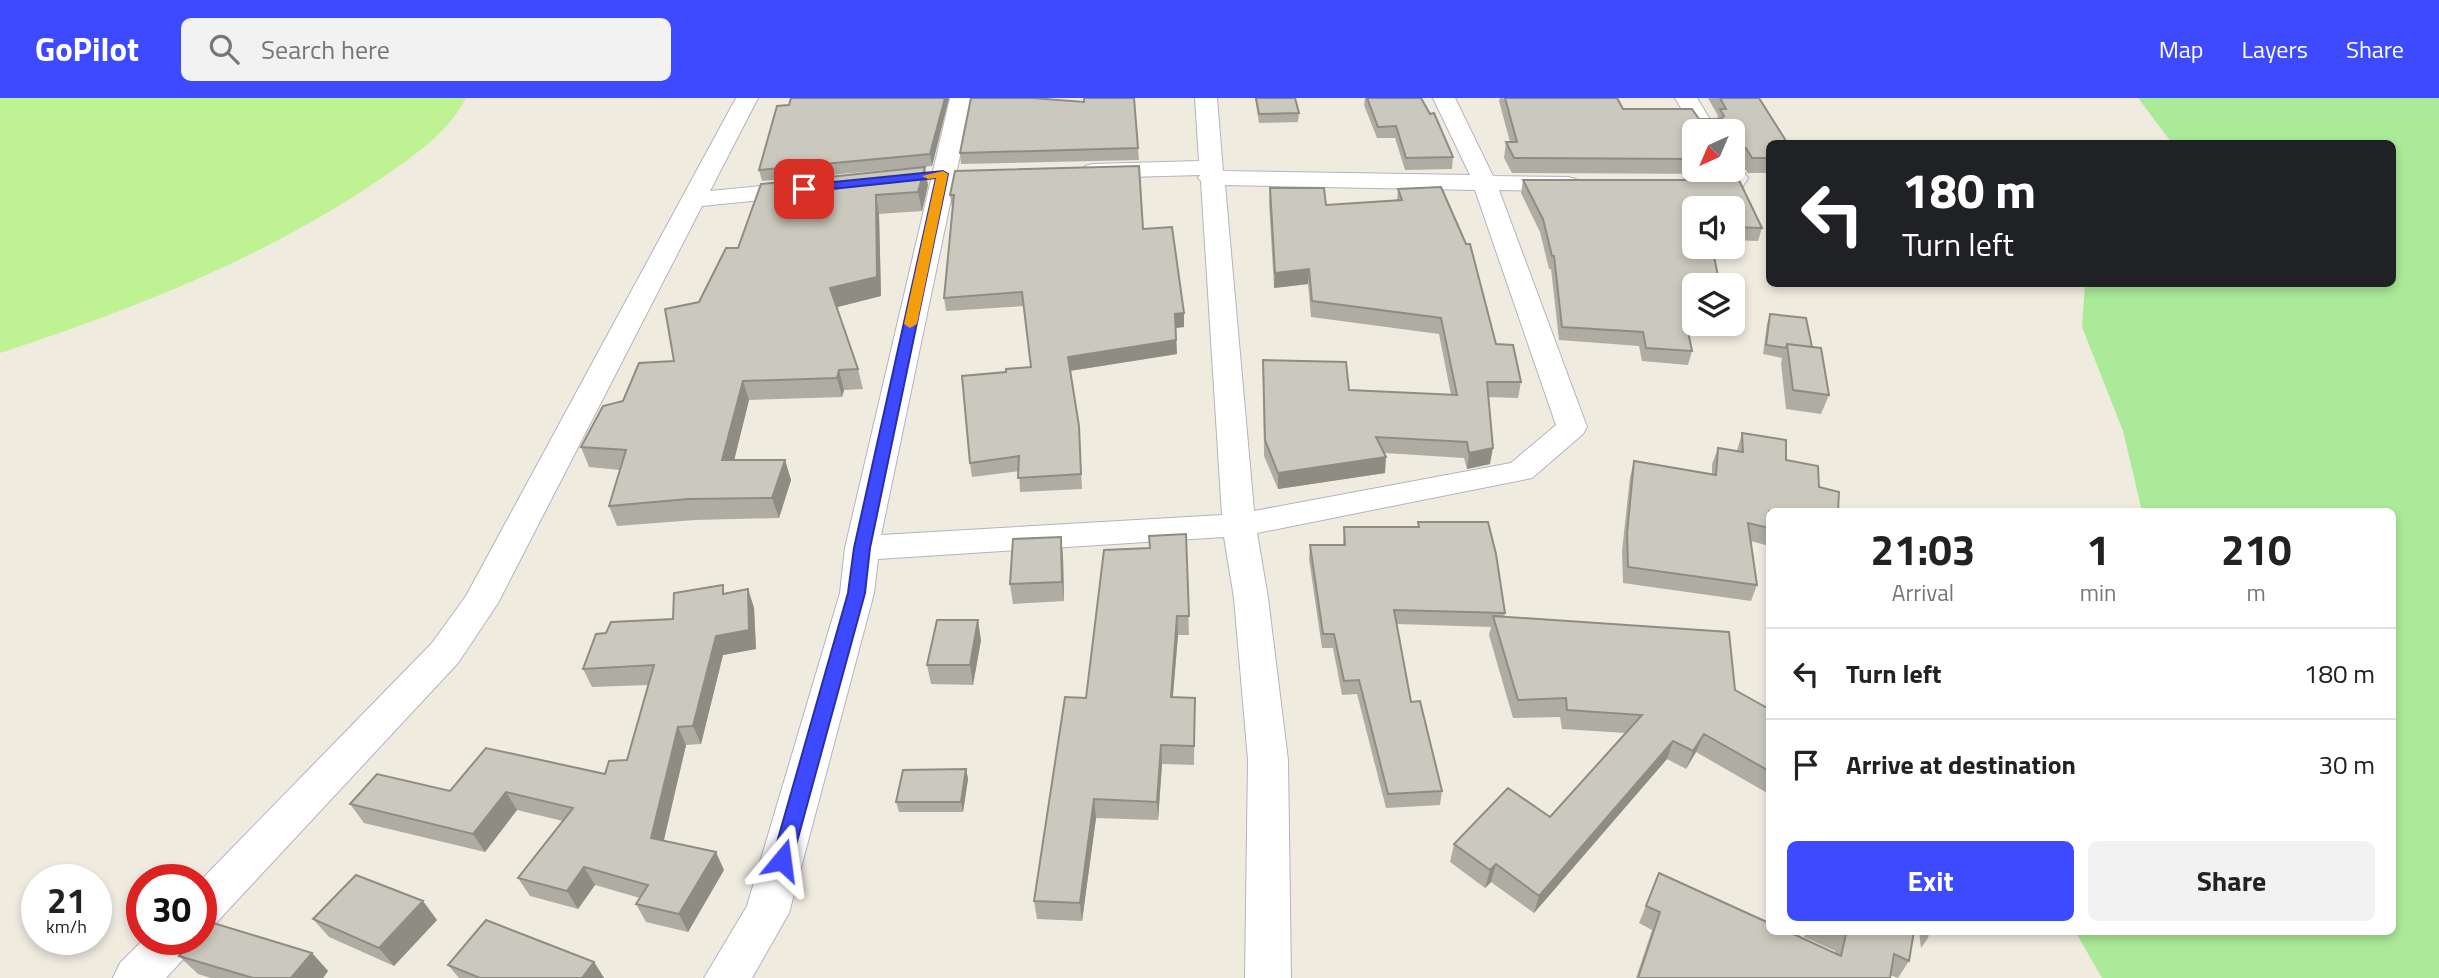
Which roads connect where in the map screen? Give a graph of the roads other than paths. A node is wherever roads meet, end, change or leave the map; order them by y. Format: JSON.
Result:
{"nodes":[{"id":1,"x":747,"y":98,"type":"edge"},
{"id":2,"x":961,"y":98,"type":"edge"},
{"id":3,"x":1206,"y":98,"type":"edge"},
{"id":4,"x":1444,"y":98,"type":"edge"},
{"id":5,"x":1686,"y":98,"type":"edge"},
{"id":6,"x":1699,"y":119,"type":"edge"},
{"id":7,"x":1076,"y":171,"type":"edge"},
{"id":8,"x":1210,"y":173,"type":"junction"},
{"id":9,"x":1734,"y":182,"type":"edge"},
{"id":10,"x":1485,"y":183,"type":"junction"},
{"id":11,"x":1595,"y":184,"type":"edge"},
{"id":12,"x":1664,"y":184,"type":"edge"},
{"id":13,"x":818,"y":187,"type":"edge"},
{"id":14,"x":693,"y":200,"type":"junction"},
{"id":15,"x":1239,"y":525,"type":"junction"},
{"id":16,"x":862,"y":548,"type":"junction"},
{"id":17,"x":217,"y":892,"type":"edge"},
{"id":18,"x":158,"y":955,"type":"edge"},
{"id":19,"x":136,"y":978,"type":"edge"},
{"id":20,"x":727,"y":978,"type":"edge"},
{"id":21,"x":1268,"y":978,"type":"edge"}],
"edges":[{"from":1,"to":14,"type":"street"},
{"from":2,"to":16,"type":"street"},
{"from":3,"to":8,"type":"street"},
{"from":4,"to":10,"type":"street"},
{"from":5,"to":6,"type":"street"},
{"from":7,"to":8,"type":"street"},
{"from":8,"to":10,"type":"street"},
{"from":8,"to":15,"type":"street"},
{"from":9,"to":12,"type":"street"},
{"from":10,"to":11,"type":"street"},
{"from":10,"to":15,"type":"street"},
{"from":13,"to":14,"type":"street"},
{"from":14,"to":17,"type":"street"},
{"from":15,"to":16,"type":"street"},
{"from":15,"to":21,"type":"street"},
{"from":16,"to":20,"type":"street"},
{"from":18,"to":19,"type":"street"}]}
